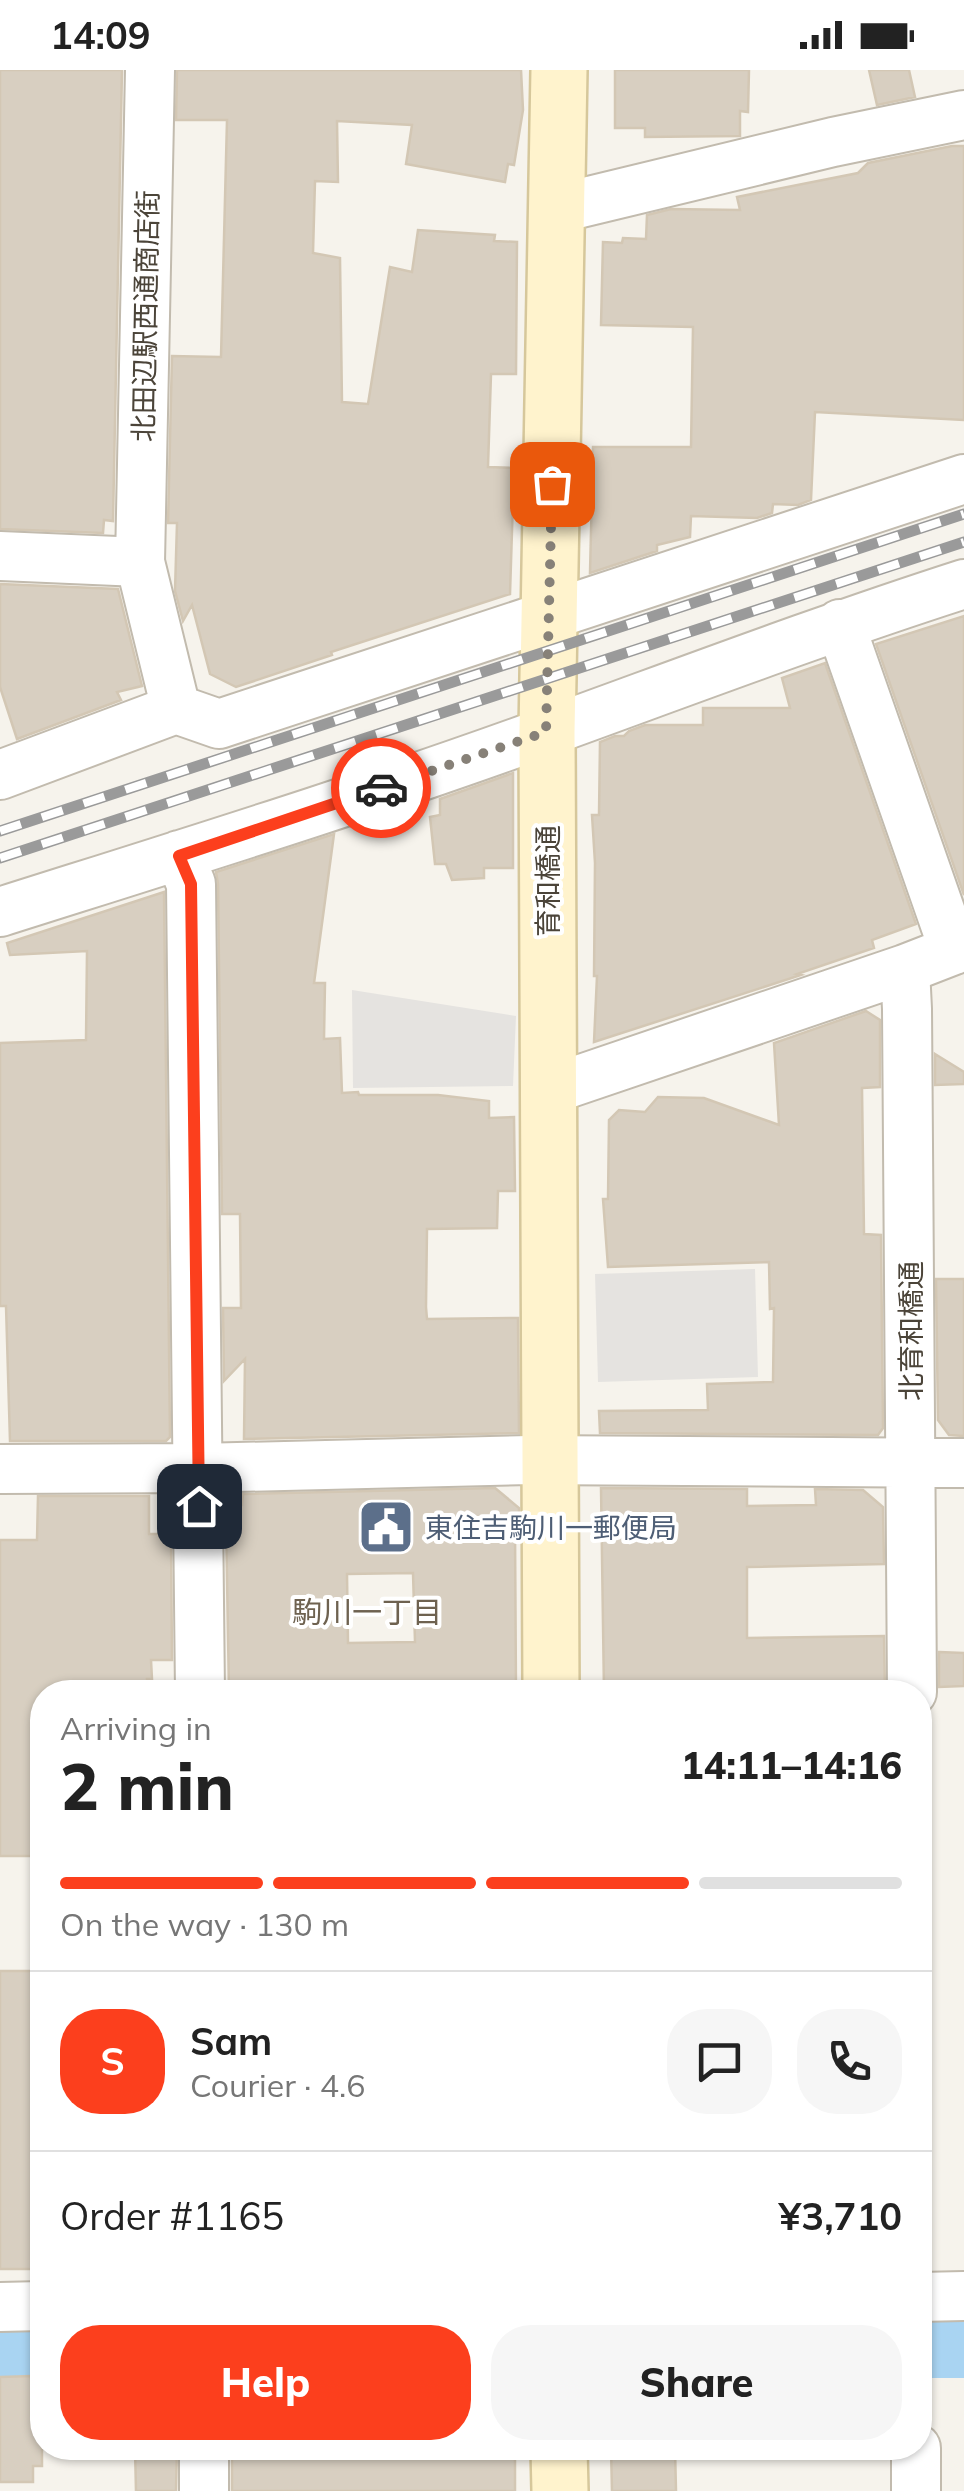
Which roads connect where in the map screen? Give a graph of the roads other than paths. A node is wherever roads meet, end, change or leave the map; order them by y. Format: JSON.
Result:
{"nodes":[{"id":1,"x":150,"y":70,"type":"edge"},
{"id":2,"x":559,"y":70,"type":"edge"},
{"id":3,"x":964,"y":115,"type":"edge"},
{"id":4,"x":556,"y":208,"type":"junction"},
{"id":5,"x":964,"y":480,"type":"edge"},
{"id":6,"x":0,"y":556,"type":"edge"},
{"id":7,"x":140,"y":562,"type":"junction"},
{"id":8,"x":964,"y":584,"type":"edge"},
{"id":9,"x":550,"y":616,"type":"junction"},
{"id":10,"x":840,"y":624,"type":"junction"},
{"id":11,"x":176,"y":709,"type":"junction"},
{"id":12,"x":546,"y":732,"type":"junction"},
{"id":13,"x":0,"y":776,"type":"edge"},
{"id":14,"x":179,"y":856,"type":"junction"},
{"id":15,"x":0,"y":912,"type":"edge"},
{"id":16,"x":959,"y":948,"type":"edge"},
{"id":17,"x":905,"y":968,"type":"junction"},
{"id":18,"x":549,"y":1090,"type":"junction"},
{"id":19,"x":548,"y":1460,"type":"junction"},
{"id":20,"x":911,"y":1462,"type":"junction"},
{"id":21,"x":964,"y":1462,"type":"edge"},
{"id":22,"x":199,"y":1468,"type":"junction"},
{"id":23,"x":0,"y":1469,"type":"edge"},
{"id":24,"x":200,"y":1680,"type":"edge"},
{"id":25,"x":551,"y":1680,"type":"edge"},
{"id":26,"x":912,"y":1680,"type":"edge"},
{"id":27,"x":964,"y":2296,"type":"edge"},
{"id":28,"x":932,"y":2297,"type":"edge"},
{"id":29,"x":30,"y":2306,"type":"edge"},
{"id":30,"x":0,"y":2307,"type":"edge"},
{"id":31,"x":204,"y":2460,"type":"edge"},
{"id":32,"x":560,"y":2460,"type":"edge"},
{"id":33,"x":916,"y":2460,"type":"edge"},
{"id":34,"x":204,"y":2491,"type":"edge"},
{"id":35,"x":560,"y":2491,"type":"edge"},
{"id":36,"x":916,"y":2491,"type":"edge"}],
"edges":[{"from":1,"to":7,"type":"street","name":"北田辺駅西通商店街"},
{"from":2,"to":4,"type":"street","name":"育和橋通"},
{"from":3,"to":4,"type":"street"},
{"from":4,"to":9,"type":"street","name":"育和橋通"},
{"from":5,"to":9,"type":"street"},
{"from":6,"to":7,"type":"street"},
{"from":7,"to":11,"type":"street","name":"北田辺駅西通商店街"},
{"from":8,"to":10,"type":"street"},
{"from":9,"to":11,"type":"street"},
{"from":9,"to":12,"type":"street","name":"育和橋通"},
{"from":10,"to":12,"type":"street"},
{"from":10,"to":16,"type":"street"},
{"from":11,"to":13,"type":"street"},
{"from":12,"to":14,"type":"street"},
{"from":12,"to":18,"type":"street","name":"育和橋通"},
{"from":14,"to":15,"type":"street"},
{"from":14,"to":22,"type":"street"},
{"from":16,"to":17,"type":"street"},
{"from":17,"to":18,"type":"street"},
{"from":17,"to":20,"type":"street","name":"北育和橋通"},
{"from":18,"to":19,"type":"street","name":"育和橋通"},
{"from":19,"to":20,"type":"street"},
{"from":19,"to":22,"type":"street"},
{"from":19,"to":25,"type":"street","name":"育和橋通"},
{"from":20,"to":21,"type":"street"},
{"from":20,"to":26,"type":"street","name":"北育和橋通"},
{"from":22,"to":23,"type":"street"},
{"from":22,"to":24,"type":"street"},
{"from":27,"to":28,"type":"street"},
{"from":29,"to":30,"type":"street"},
{"from":31,"to":34,"type":"street"},
{"from":32,"to":35,"type":"street"},
{"from":33,"to":36,"type":"street"}]}
